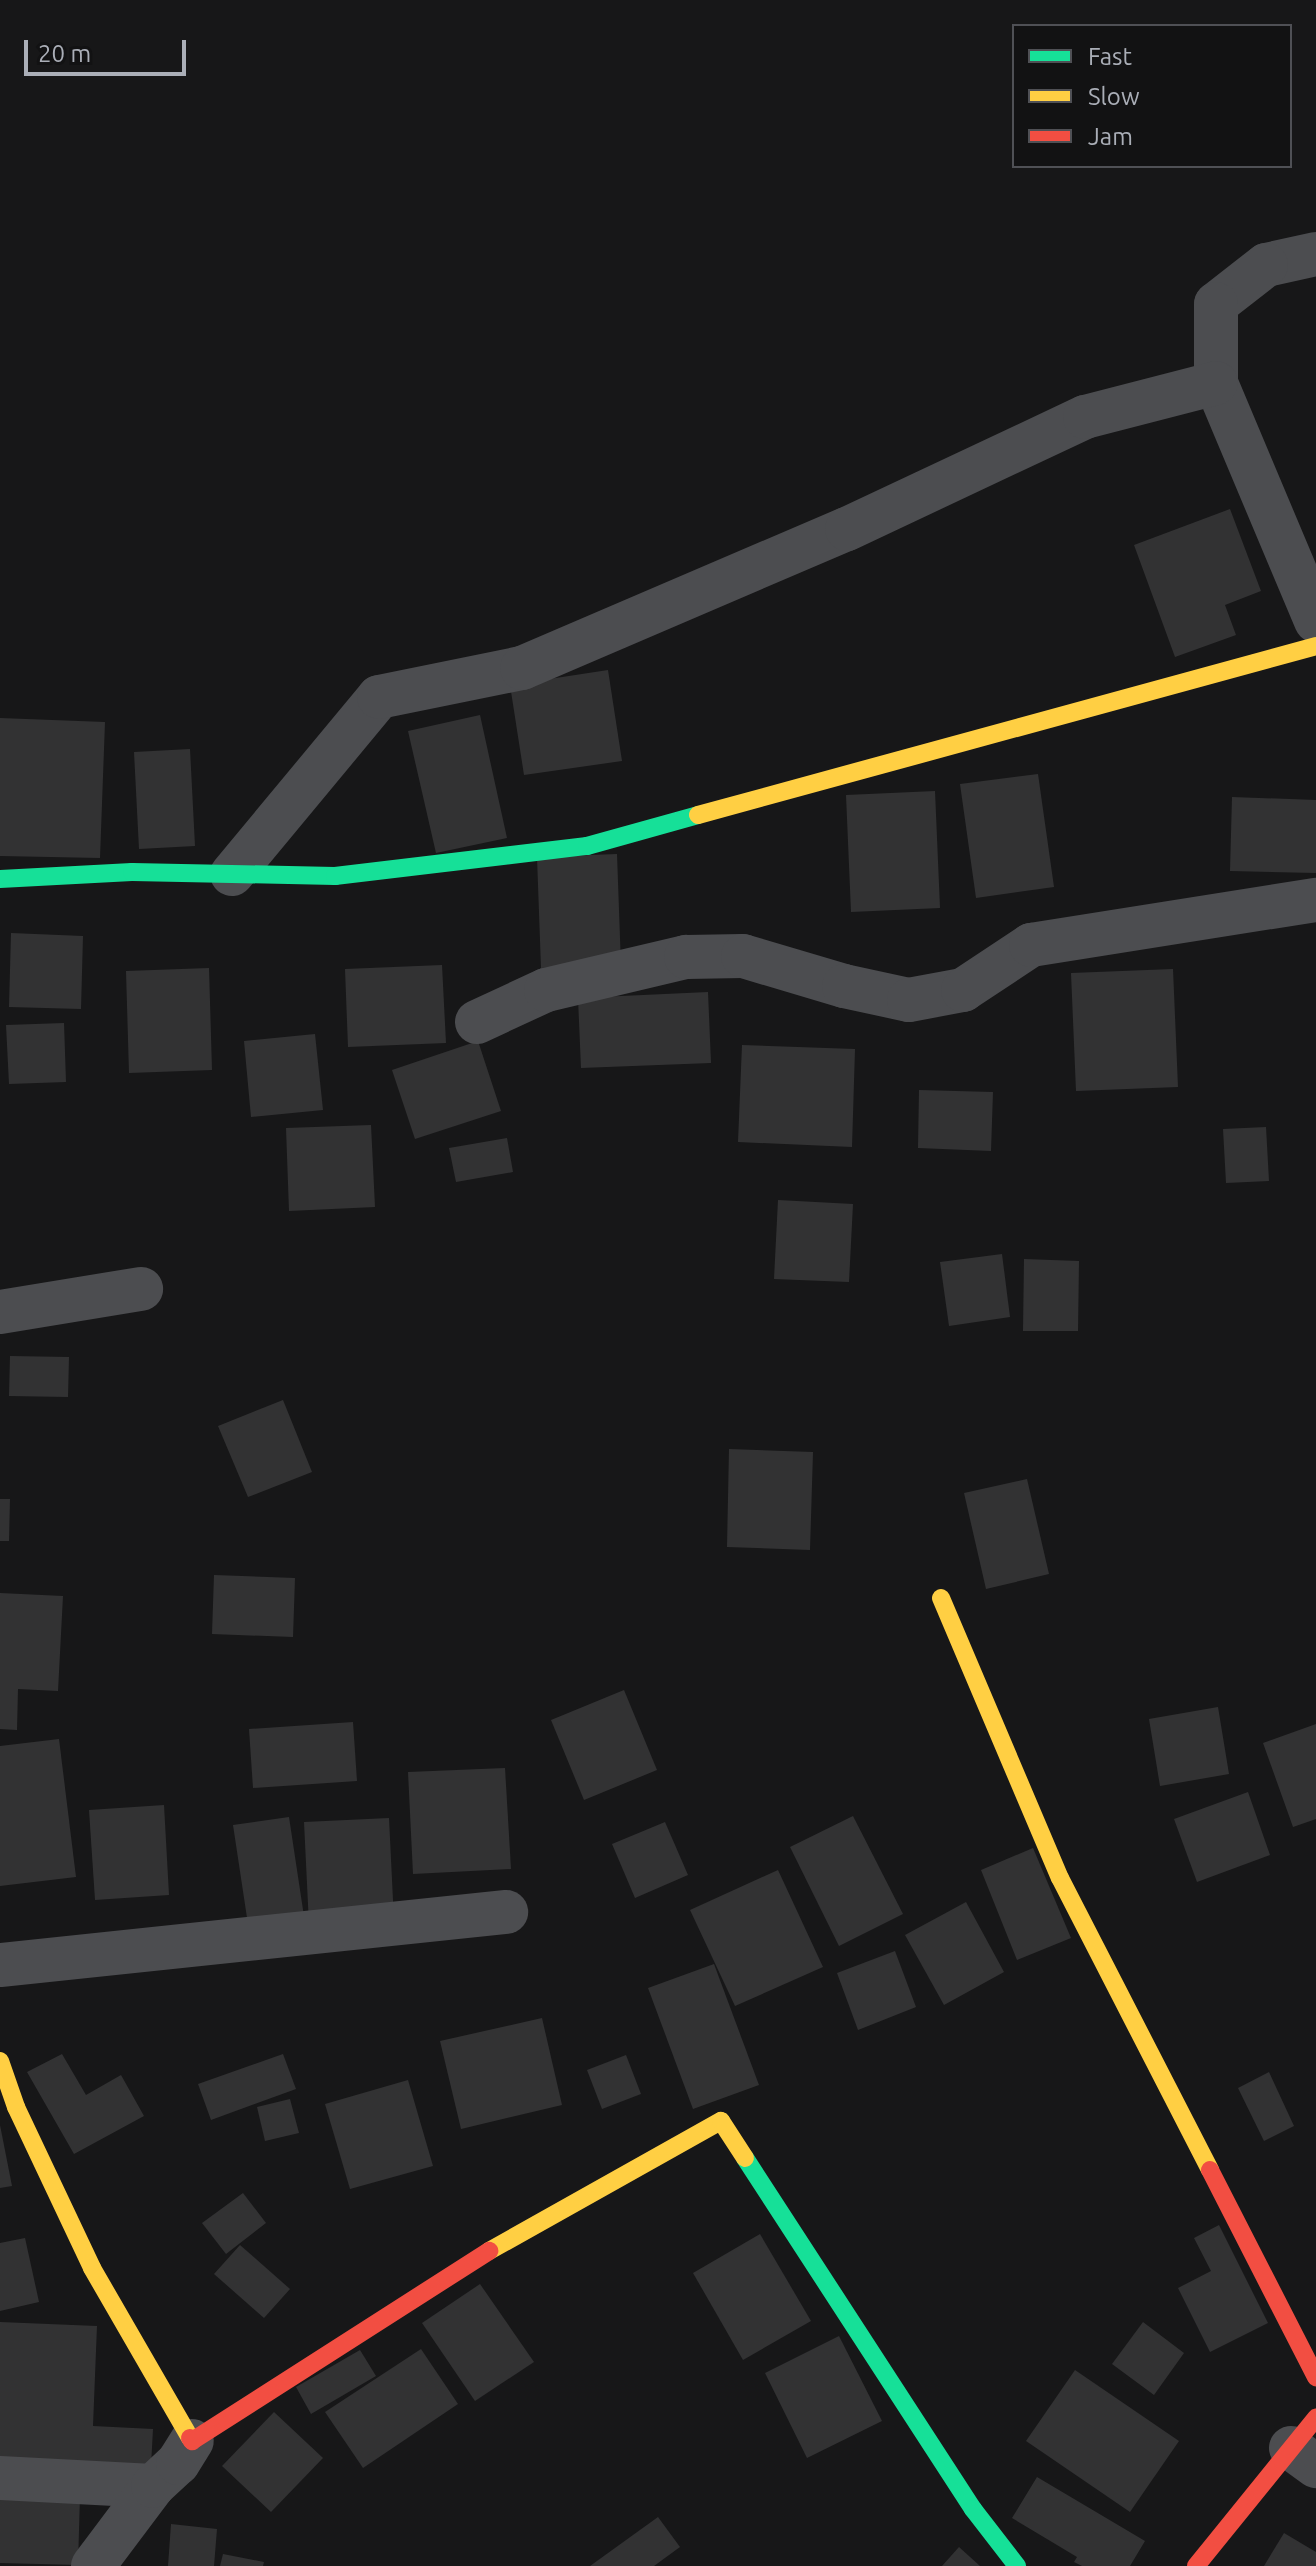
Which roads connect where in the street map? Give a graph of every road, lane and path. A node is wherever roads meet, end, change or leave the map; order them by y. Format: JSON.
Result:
{"nodes":[{"id":1,"x":1316,"y":254,"type":"edge"},
{"id":2,"x":1216,"y":383,"type":"junction"},
{"id":3,"x":1316,"y":621,"type":"edge"},
{"id":4,"x":1316,"y":646,"type":"edge"},
{"id":5,"x":232,"y":874,"type":"junction"},
{"id":6,"x":0,"y":879,"type":"edge"},
{"id":7,"x":1316,"y":900,"type":"edge"},
{"id":8,"x":477,"y":1022,"type":"dead end"},
{"id":9,"x":141,"y":1289,"type":"dead end"},
{"id":10,"x":0,"y":1312,"type":"edge"},
{"id":11,"x":941,"y":1598,"type":"dead end"},
{"id":12,"x":506,"y":1912,"type":"dead end"},
{"id":13,"x":0,"y":1965,"type":"edge"},
{"id":14,"x":0,"y":2061,"type":"edge"},
{"id":15,"x":1316,"y":2377,"type":"edge"},
{"id":16,"x":192,"y":2441,"type":"junction"},
{"id":17,"x":1308,"y":2444,"type":"edge"},
{"id":18,"x":0,"y":2478,"type":"edge"},
{"id":19,"x":153,"y":2486,"type":"junction"},
{"id":20,"x":93,"y":2566,"type":"edge"},
{"id":21,"x":1017,"y":2566,"type":"edge"},
{"id":22,"x":1196,"y":2566,"type":"edge"}],
"edges":[{"from":1,"to":2,"type":"street"},
{"from":2,"to":3,"type":"street"},
{"from":2,"to":5,"type":"street"},
{"from":4,"to":5,"type":"street"},
{"from":5,"to":6,"type":"street"},
{"from":7,"to":8,"type":"street"},
{"from":9,"to":10,"type":"street"},
{"from":11,"to":15,"type":"street"},
{"from":12,"to":13,"type":"street"},
{"from":14,"to":16,"type":"street"},
{"from":16,"to":19,"type":"street"},
{"from":16,"to":21,"type":"street"},
{"from":17,"to":22,"type":"street"},
{"from":18,"to":19,"type":"street"},
{"from":19,"to":20,"type":"street"}]}
